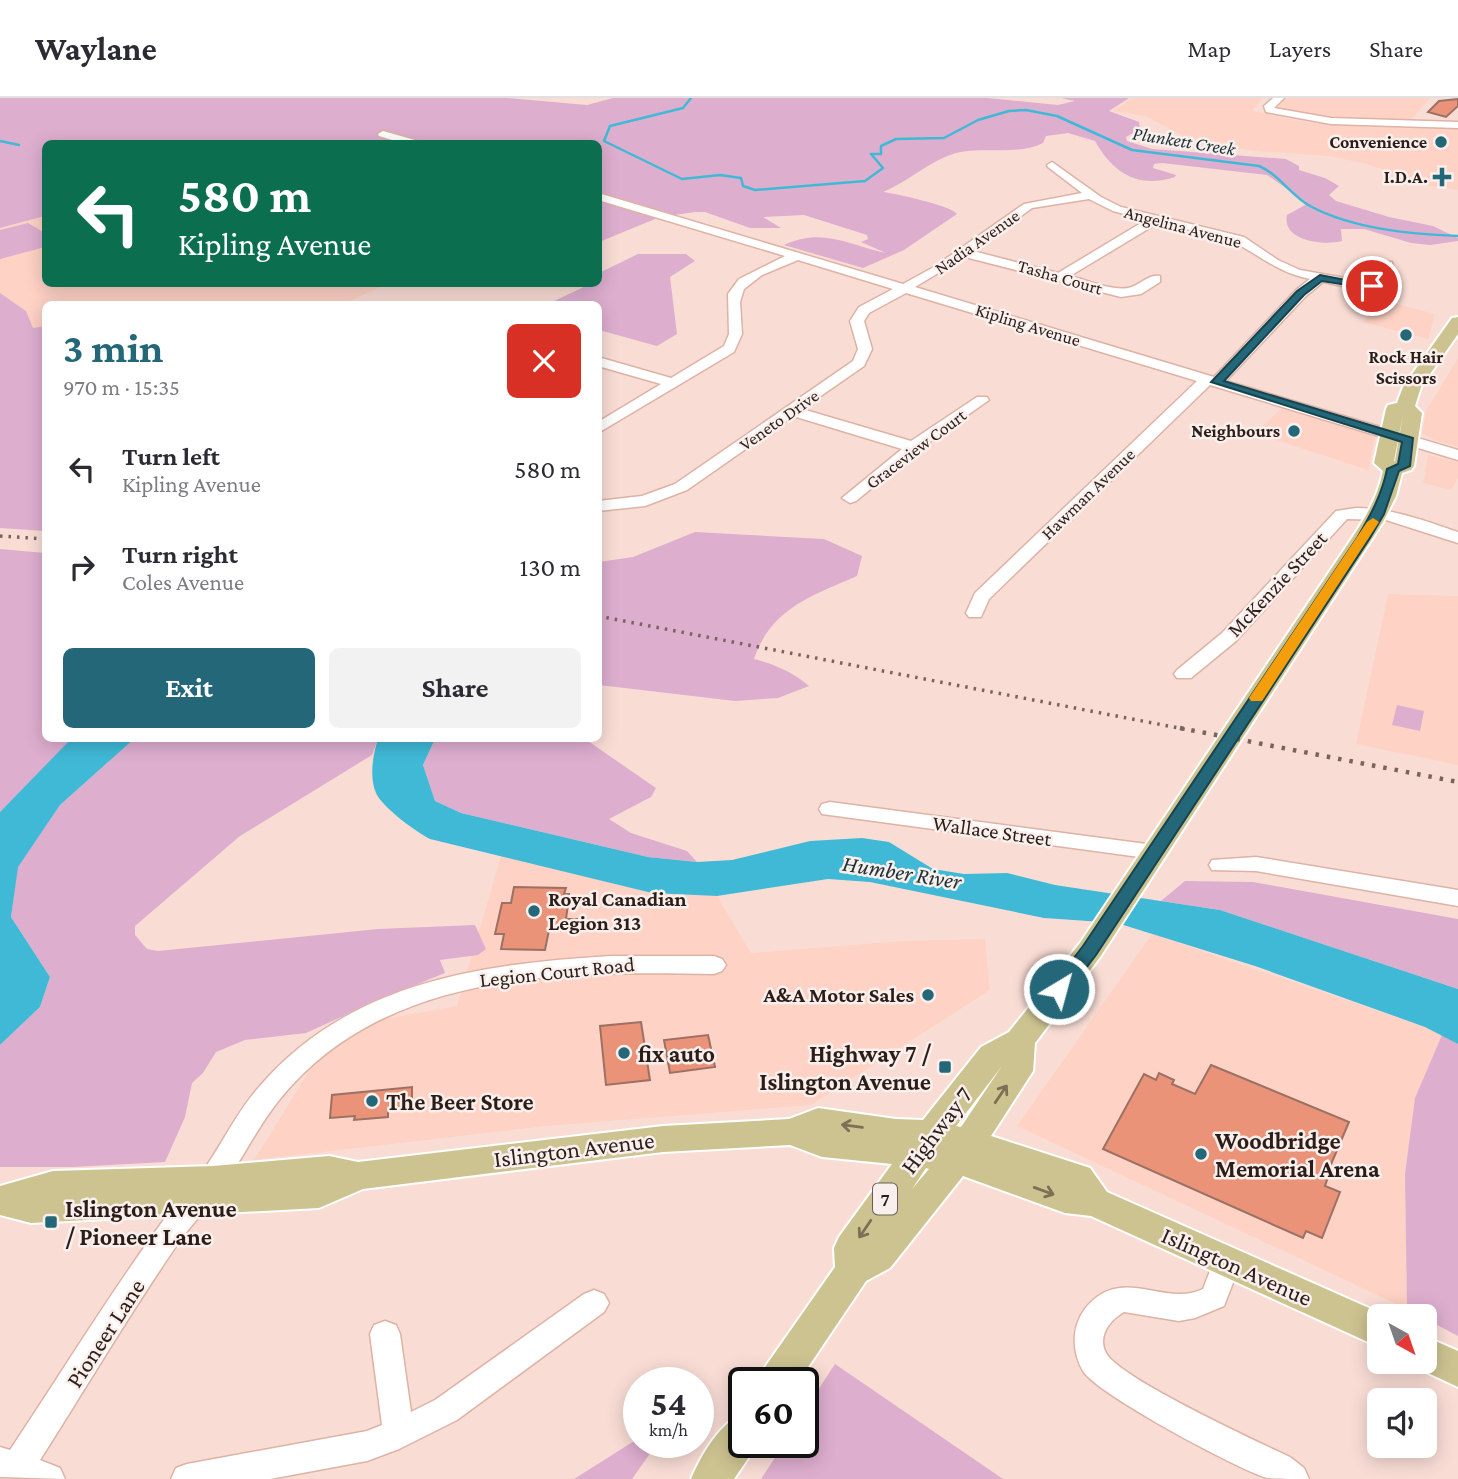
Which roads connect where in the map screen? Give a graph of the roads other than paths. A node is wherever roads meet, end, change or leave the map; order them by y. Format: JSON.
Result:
{"nodes":[{"id":1,"x":1279,"y":98,"type":"edge"},
{"id":2,"x":1458,"y":125,"type":"edge"},
{"id":3,"x":383,"y":134,"type":"dead end"},
{"id":4,"x":404,"y":140,"type":"edge"},
{"id":5,"x":1052,"y":165,"type":"dead end"},
{"id":6,"x":1092,"y":195,"type":"junction"},
{"id":7,"x":602,"y":198,"type":"edge"},
{"id":8,"x":1156,"y":219,"type":"junction"},
{"id":9,"x":962,"y":253,"type":"junction"},
{"id":10,"x":797,"y":256,"type":"junction"},
{"id":11,"x":1388,"y":265,"type":"dead end"},
{"id":12,"x":1060,"y":277,"type":"junction"},
{"id":13,"x":1320,"y":278,"type":"junction"},
{"id":14,"x":1155,"y":279,"type":"dead end"},
{"id":15,"x":905,"y":288,"type":"junction"},
{"id":16,"x":1458,"y":322,"type":"edge"},
{"id":17,"x":602,"y":362,"type":"edge"},
{"id":18,"x":1212,"y":381,"type":"junction"},
{"id":19,"x":673,"y":383,"type":"junction"},
{"id":20,"x":982,"y":400,"type":"dead end"},
{"id":21,"x":1405,"y":408,"type":"junction"},
{"id":22,"x":792,"y":411,"type":"junction"},
{"id":23,"x":602,"y":427,"type":"edge"},
{"id":24,"x":1389,"y":434,"type":"junction"},
{"id":25,"x":1409,"y":440,"type":"junction"},
{"id":26,"x":913,"y":447,"type":"junction"},
{"id":27,"x":1458,"y":455,"type":"edge"},
{"id":28,"x":1393,"y":469,"type":"junction"},
{"id":29,"x":850,"y":498,"type":"dead end"},
{"id":30,"x":602,"y":506,"type":"edge"},
{"id":31,"x":1378,"y":514,"type":"junction"},
{"id":32,"x":1458,"y":538,"type":"edge"},
{"id":33,"x":975,"y":613,"type":"dead end"},
{"id":34,"x":1184,"y":674,"type":"dead end"},
{"id":35,"x":830,"y":809,"type":"dead end"},
{"id":36,"x":1149,"y":861,"type":"junction"},
{"id":37,"x":1220,"y":865,"type":"dead end"},
{"id":38,"x":1458,"y":898,"type":"edge"},
{"id":39,"x":714,"y":965,"type":"dead end"},
{"id":40,"x":1020,"y":1040,"type":"junction"},
{"id":41,"x":925,"y":1143,"type":"junction"},
{"id":42,"x":962,"y":1151,"type":"junction"},
{"id":43,"x":358,"y":1176,"type":"joint"},
{"id":44,"x":205,"y":1190,"type":"junction"},
{"id":45,"x":0,"y":1200,"type":"edge"},
{"id":46,"x":1095,"y":1202,"type":"joint"},
{"id":47,"x":1227,"y":1262,"type":"junction"},
{"id":48,"x":853,"y":1270,"type":"junction"},
{"id":49,"x":594,"y":1303,"type":"dead end"},
{"id":50,"x":1367,"y":1326,"type":"edge"},
{"id":51,"x":385,"y":1334,"type":"dead end"},
{"id":52,"x":1437,"y":1360,"type":"edge"},
{"id":53,"x":787,"y":1367,"type":"edge"},
{"id":54,"x":1458,"y":1370,"type":"edge"},
{"id":55,"x":399,"y":1434,"type":"junction"},
{"id":56,"x":728,"y":1455,"type":"edge"},
{"id":57,"x":8,"y":1465,"type":"edge"},
{"id":58,"x":49,"y":1479,"type":"edge"},
{"id":59,"x":187,"y":1479,"type":"edge"},
{"id":60,"x":711,"y":1479,"type":"edge"},
{"id":61,"x":1293,"y":1479,"type":"edge"}],
"edges":[{"from":1,"to":2,"type":"street"},
{"from":3,"to":4,"type":"street"},
{"from":5,"to":6,"type":"street","name":"Angelina Avenue"},
{"from":6,"to":8,"type":"street","name":"Angelina Avenue"},
{"from":6,"to":9,"type":"street","name":"Nadia Avenue"},
{"from":7,"to":10,"type":"street","name":"Kipling Avenue"},
{"from":8,"to":12,"type":"street"},
{"from":8,"to":13,"type":"street","name":"Angelina Avenue"},
{"from":9,"to":12,"type":"street","name":"Tasha Court"},
{"from":9,"to":15,"type":"street","name":"Nadia Avenue"},
{"from":10,"to":15,"type":"street","name":"Kipling Avenue"},
{"from":10,"to":19,"type":"street"},
{"from":11,"to":13,"type":"street","name":"Angelina Avenue"},
{"from":12,"to":14,"type":"street","name":"Tasha Court"},
{"from":13,"to":18,"type":"street","name":"Hawman Avenue"},
{"from":15,"to":18,"type":"street","name":"Kipling Avenue"},
{"from":15,"to":22,"type":"street","name":"Veneto Drive"},
{"from":16,"to":21,"type":"main road","name":"Highway 7","number":"7"},
{"from":17,"to":19,"type":"street"},
{"from":18,"to":24,"type":"street","name":"Kipling Avenue"},
{"from":18,"to":33,"type":"street","name":"Hawman Avenue"},
{"from":19,"to":23,"type":"street"},
{"from":20,"to":26,"type":"street","name":"Graceview Court"},
{"from":21,"to":24,"type":"main road","name":"Highway 7","number":"7"},
{"from":21,"to":25,"type":"main road"},
{"from":22,"to":26,"type":"street"},
{"from":22,"to":30,"type":"street","name":"Veneto Drive"},
{"from":24,"to":25,"type":"street","name":"Kipling Avenue"},
{"from":24,"to":28,"type":"main road","name":"Highway 7","number":"7"},
{"from":25,"to":27,"type":"street","name":"Kipling Avenue"},
{"from":25,"to":28,"type":"main road","name":"Highway 7","number":"7"},
{"from":26,"to":29,"type":"street","name":"Graceview Court"},
{"from":28,"to":31,"type":"main road","name":"Highway 7","number":"7"},
{"from":31,"to":32,"type":"street"},
{"from":31,"to":34,"type":"street","name":"McKenzie Street"},
{"from":31,"to":36,"type":"main road","name":"Highway 7","number":"7"},
{"from":35,"to":36,"type":"street","name":"Wallace Street"},
{"from":36,"to":40,"type":"main road","name":"Highway 7","number":"7"},
{"from":37,"to":38,"type":"street"},
{"from":39,"to":44,"type":"street","name":"Legion Court Road"},
{"from":40,"to":41,"type":"main road","name":"Highway 7","number":"7"},
{"from":42,"to":40,"type":"main road","name":"Highway 7","number":"7","one_way":true},
{"from":41,"to":42,"type":"main road","name":"Islington Avenue"},
{"from":41,"to":43,"type":"main road","name":"Islington Avenue"},
{"from":41,"to":48,"type":"main road","name":"Highway 7","number":"7","one_way":true},
{"from":42,"to":46,"type":"main road","name":"Islington Avenue"},
{"from":42,"to":48,"type":"main road","name":"Highway 7","number":"7"},
{"from":43,"to":44,"type":"main road","name":"Islington Avenue"},
{"from":44,"to":45,"type":"main road","name":"Islington Avenue"},
{"from":44,"to":57,"type":"street","name":"Pioneer Lane"},
{"from":46,"to":47,"type":"main road","name":"Islington Avenue"},
{"from":47,"to":50,"type":"main road","name":"Islington Avenue"},
{"from":47,"to":61,"type":"street"},
{"from":48,"to":53,"type":"main road","name":"Highway 7","number":"7"},
{"from":49,"to":55,"type":"street"},
{"from":51,"to":55,"type":"street"},
{"from":52,"to":54,"type":"main road"},
{"from":55,"to":59,"type":"street"},
{"from":56,"to":60,"type":"main road"},
{"from":57,"to":58,"type":"street","name":"Pioneer Lane"}]}
